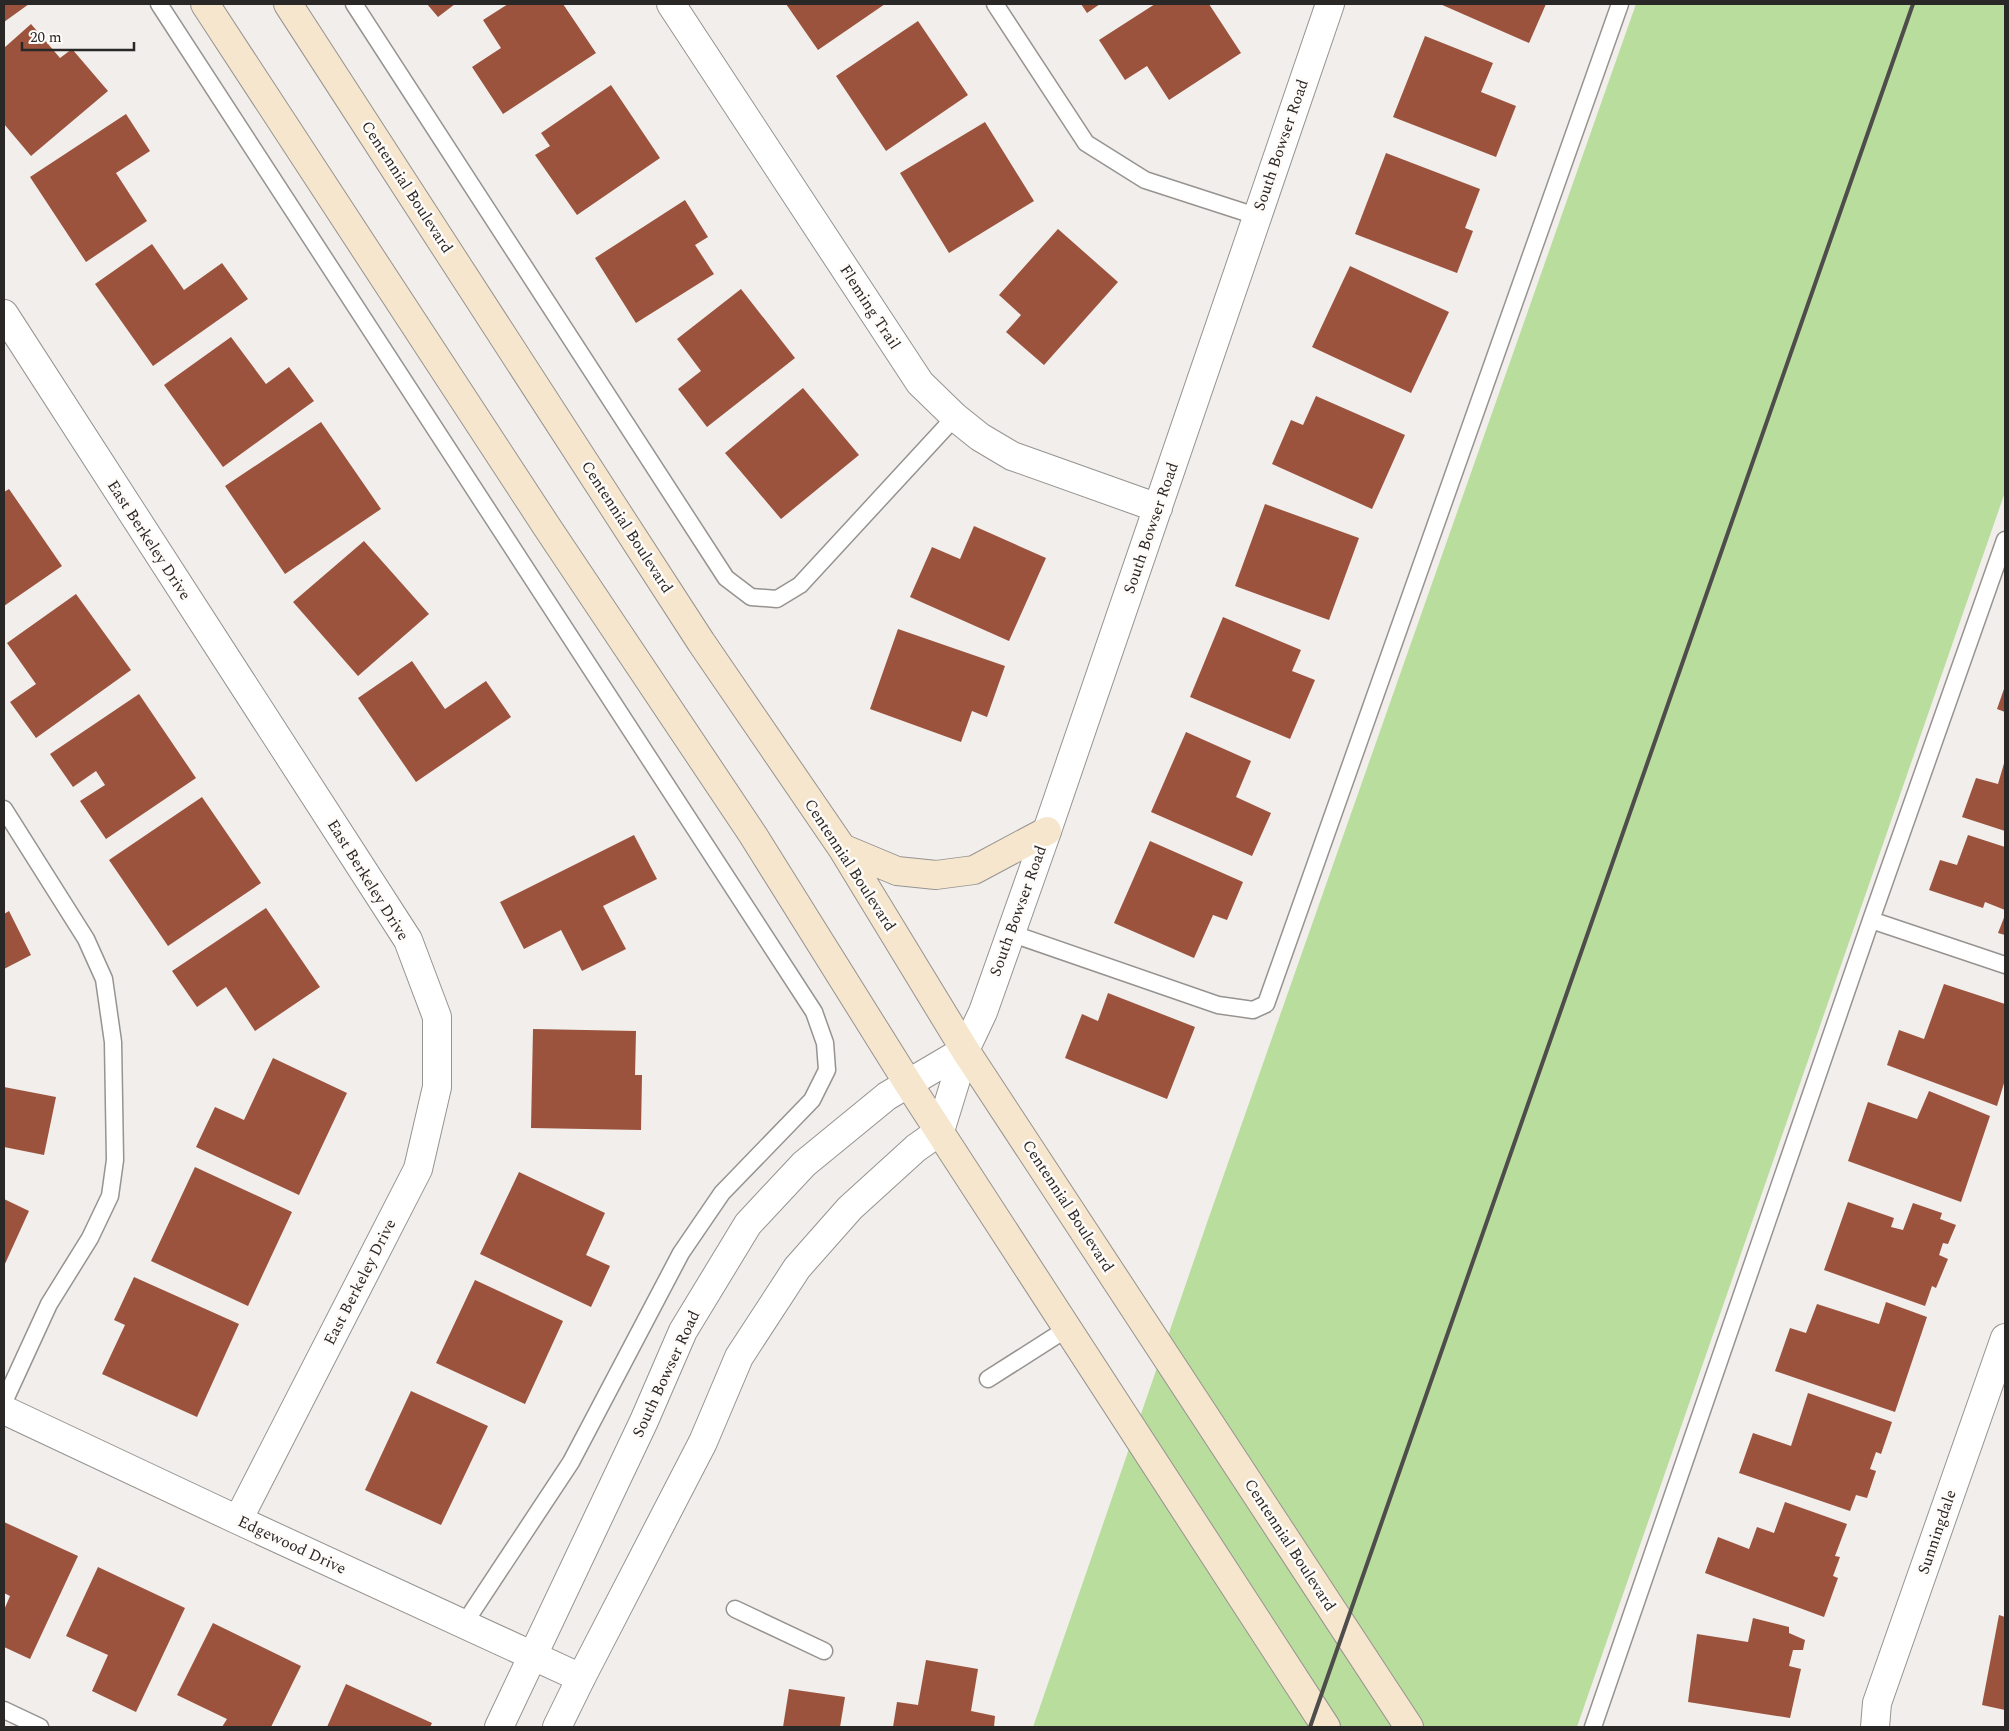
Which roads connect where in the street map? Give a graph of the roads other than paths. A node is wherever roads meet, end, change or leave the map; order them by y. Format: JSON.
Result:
{"nodes":[{"id":1,"x":159,"y":4,"type":"edge"},
{"id":2,"x":205,"y":4,"type":"edge"},
{"id":3,"x":288,"y":4,"type":"edge"},
{"id":4,"x":354,"y":4,"type":"edge"},
{"id":5,"x":671,"y":4,"type":"edge"},
{"id":6,"x":995,"y":4,"type":"edge"},
{"id":7,"x":1330,"y":4,"type":"edge"},
{"id":8,"x":1620,"y":4,"type":"edge"},
{"id":9,"x":1256,"y":216,"type":"junction"},
{"id":10,"x":4,"y":314,"type":"edge"},
{"id":11,"x":955,"y":418,"type":"junction"},
{"id":12,"x":1158,"y":508,"type":"junction"},
{"id":13,"x":2005,"y":540,"type":"edge"},
{"id":14,"x":4,"y":809,"type":"edge"},
{"id":15,"x":1047,"y":831,"type":"junction"},
{"id":16,"x":842,"y":848,"type":"junction"},
{"id":17,"x":1871,"y":920,"type":"junction"},
{"id":18,"x":1010,"y":933,"type":"junction"},
{"id":19,"x":2005,"y":965,"type":"edge"},
{"id":20,"x":965,"y":1050,"type":"junction"},
{"id":21,"x":908,"y":1083,"type":"junction"},
{"id":22,"x":940,"y":1131,"type":"junction"},
{"id":23,"x":1068,"y":1328,"type":"junction"},
{"id":24,"x":2005,"y":1338,"type":"edge"},
{"id":25,"x":988,"y":1379,"type":"dead end"},
{"id":26,"x":4,"y":1402,"type":"edge"},
{"id":27,"x":4,"y":1410,"type":"edge"},
{"id":28,"x":238,"y":1520,"type":"junction"},
{"id":29,"x":735,"y":1610,"type":"dead end"},
{"id":30,"x":464,"y":1624,"type":"junction"},
{"id":31,"x":824,"y":1651,"type":"dead end"},
{"id":32,"x":533,"y":1655,"type":"junction"},
{"id":33,"x":581,"y":1678,"type":"junction"},
{"id":34,"x":4,"y":1710,"type":"edge"},
{"id":35,"x":40,"y":1727,"type":"edge"},
{"id":36,"x":499,"y":1727,"type":"edge"},
{"id":37,"x":558,"y":1727,"type":"edge"},
{"id":38,"x":1326,"y":1727,"type":"edge"},
{"id":39,"x":1409,"y":1727,"type":"edge"},
{"id":40,"x":1593,"y":1727,"type":"edge"},
{"id":41,"x":1874,"y":1727,"type":"edge"}],
"edges":[{"from":1,"to":30,"type":"lane"},
{"from":2,"to":21,"type":"main road"},
{"from":3,"to":16,"type":"main road","name":"Centennial Boulevard"},
{"from":4,"to":11,"type":"lane"},
{"from":5,"to":11,"type":"street","name":"Fleming Trail"},
{"from":6,"to":9,"type":"lane"},
{"from":7,"to":9,"type":"street","name":"South Bowser Road"},
{"from":8,"to":18,"type":"lane"},
{"from":9,"to":12,"type":"street","name":"South Bowser Road"},
{"from":10,"to":28,"type":"street","name":"East Berkeley Drive"},
{"from":11,"to":12,"type":"street","name":"Fleming Trail"},
{"from":12,"to":15,"type":"street","name":"South Bowser Road"},
{"from":13,"to":17,"type":"lane"},
{"from":14,"to":26,"type":"lane"},
{"from":15,"to":16,"type":"main road"},
{"from":15,"to":18,"type":"street","name":"South Bowser Road"},
{"from":16,"to":20,"type":"main road","name":"Centennial Boulevard"},
{"from":17,"to":19,"type":"lane"},
{"from":17,"to":40,"type":"lane"},
{"from":18,"to":20,"type":"street","name":"South Bowser Road"},
{"from":20,"to":21,"type":"street","name":"South Bowser Road"},
{"from":20,"to":22,"type":"street","name":"South Bowser Road"},
{"from":20,"to":39,"type":"main road","name":"Centennial Boulevard"},
{"from":21,"to":22,"type":"main road"},
{"from":21,"to":32,"type":"street","name":"South Bowser Road"},
{"from":22,"to":23,"type":"main road"},
{"from":22,"to":33,"type":"street"},
{"from":23,"to":25,"type":"lane"},
{"from":23,"to":38,"type":"main road"},
{"from":24,"to":41,"type":"street","name":"Sunningdale"},
{"from":27,"to":28,"type":"street","name":"Edgewood Drive"},
{"from":28,"to":30,"type":"street","name":"Edgewood Drive"},
{"from":29,"to":31,"type":"lane"},
{"from":30,"to":32,"type":"street","name":"Edgewood Drive"},
{"from":32,"to":33,"type":"street","name":"Edgewood Drive"},
{"from":32,"to":36,"type":"street","name":"South Bowser Road"},
{"from":33,"to":37,"type":"street"},
{"from":34,"to":35,"type":"lane"}]}
